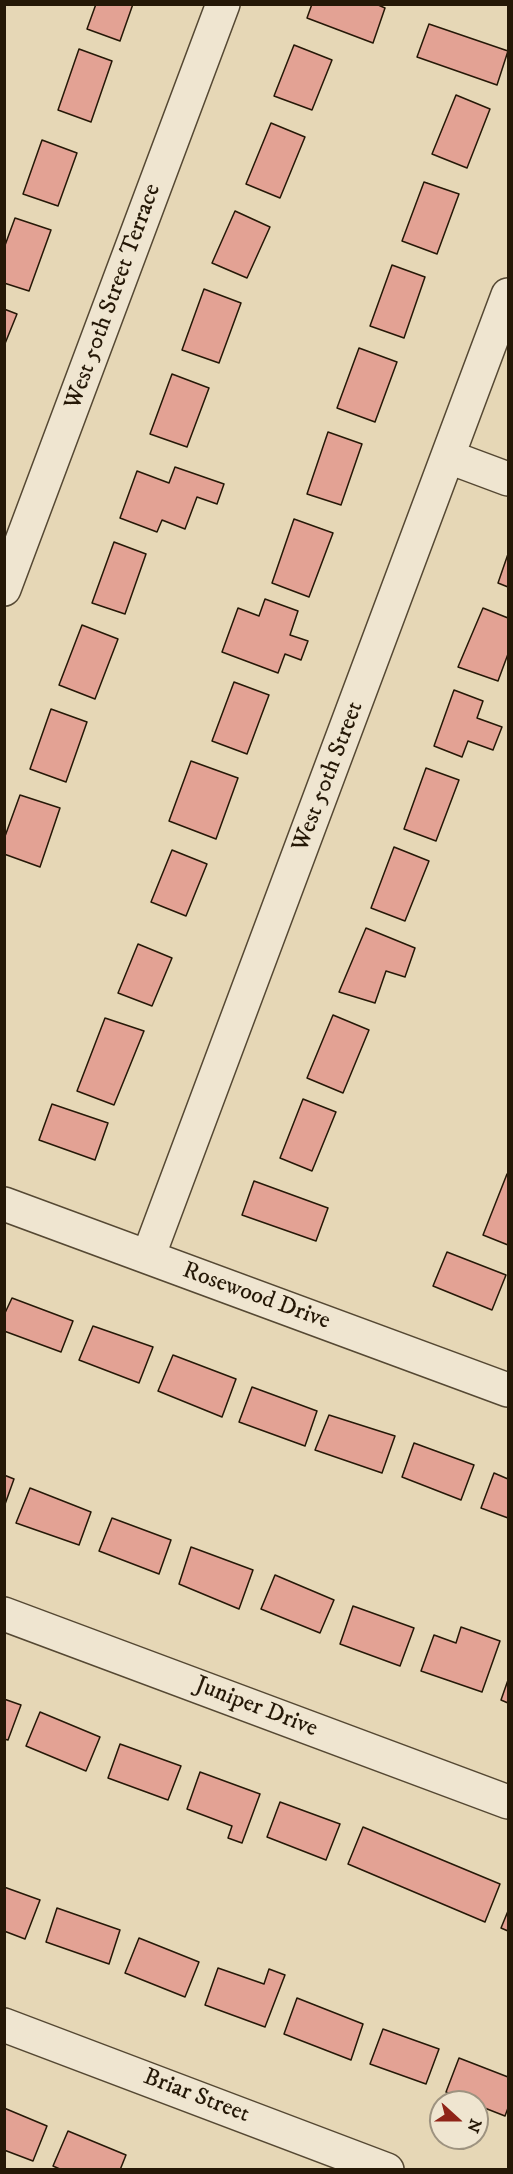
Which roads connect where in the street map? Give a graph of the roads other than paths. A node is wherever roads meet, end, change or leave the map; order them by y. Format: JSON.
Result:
{"nodes":[{"id":1,"x":223,"y":4,"type":"edge"},
{"id":2,"x":508,"y":296,"type":"edge"},
{"id":3,"x":449,"y":457,"type":"junction"},
{"id":4,"x":508,"y":479,"type":"edge"},
{"id":5,"x":4,"y":589,"type":"edge"},
{"id":6,"x":4,"y":1204,"type":"edge"},
{"id":7,"x":148,"y":1257,"type":"junction"},
{"id":8,"x":508,"y":1390,"type":"edge"},
{"id":9,"x":4,"y":1614,"type":"edge"},
{"id":10,"x":508,"y":1802,"type":"edge"},
{"id":11,"x":4,"y":2025,"type":"edge"},
{"id":12,"x":387,"y":2169,"type":"edge"}],
"edges":[{"from":1,"to":5,"type":"street","name":"West 50th Street Terrace"},
{"from":2,"to":3,"type":"street","name":"West 50th Street"},
{"from":3,"to":4,"type":"street"},
{"from":3,"to":7,"type":"street","name":"West 50th Street"},
{"from":6,"to":7,"type":"street","name":"Rosewood Drive"},
{"from":7,"to":8,"type":"street","name":"Rosewood Drive"},
{"from":9,"to":10,"type":"street","name":"Juniper Drive"},
{"from":11,"to":12,"type":"street","name":"Briar Street"}]}
